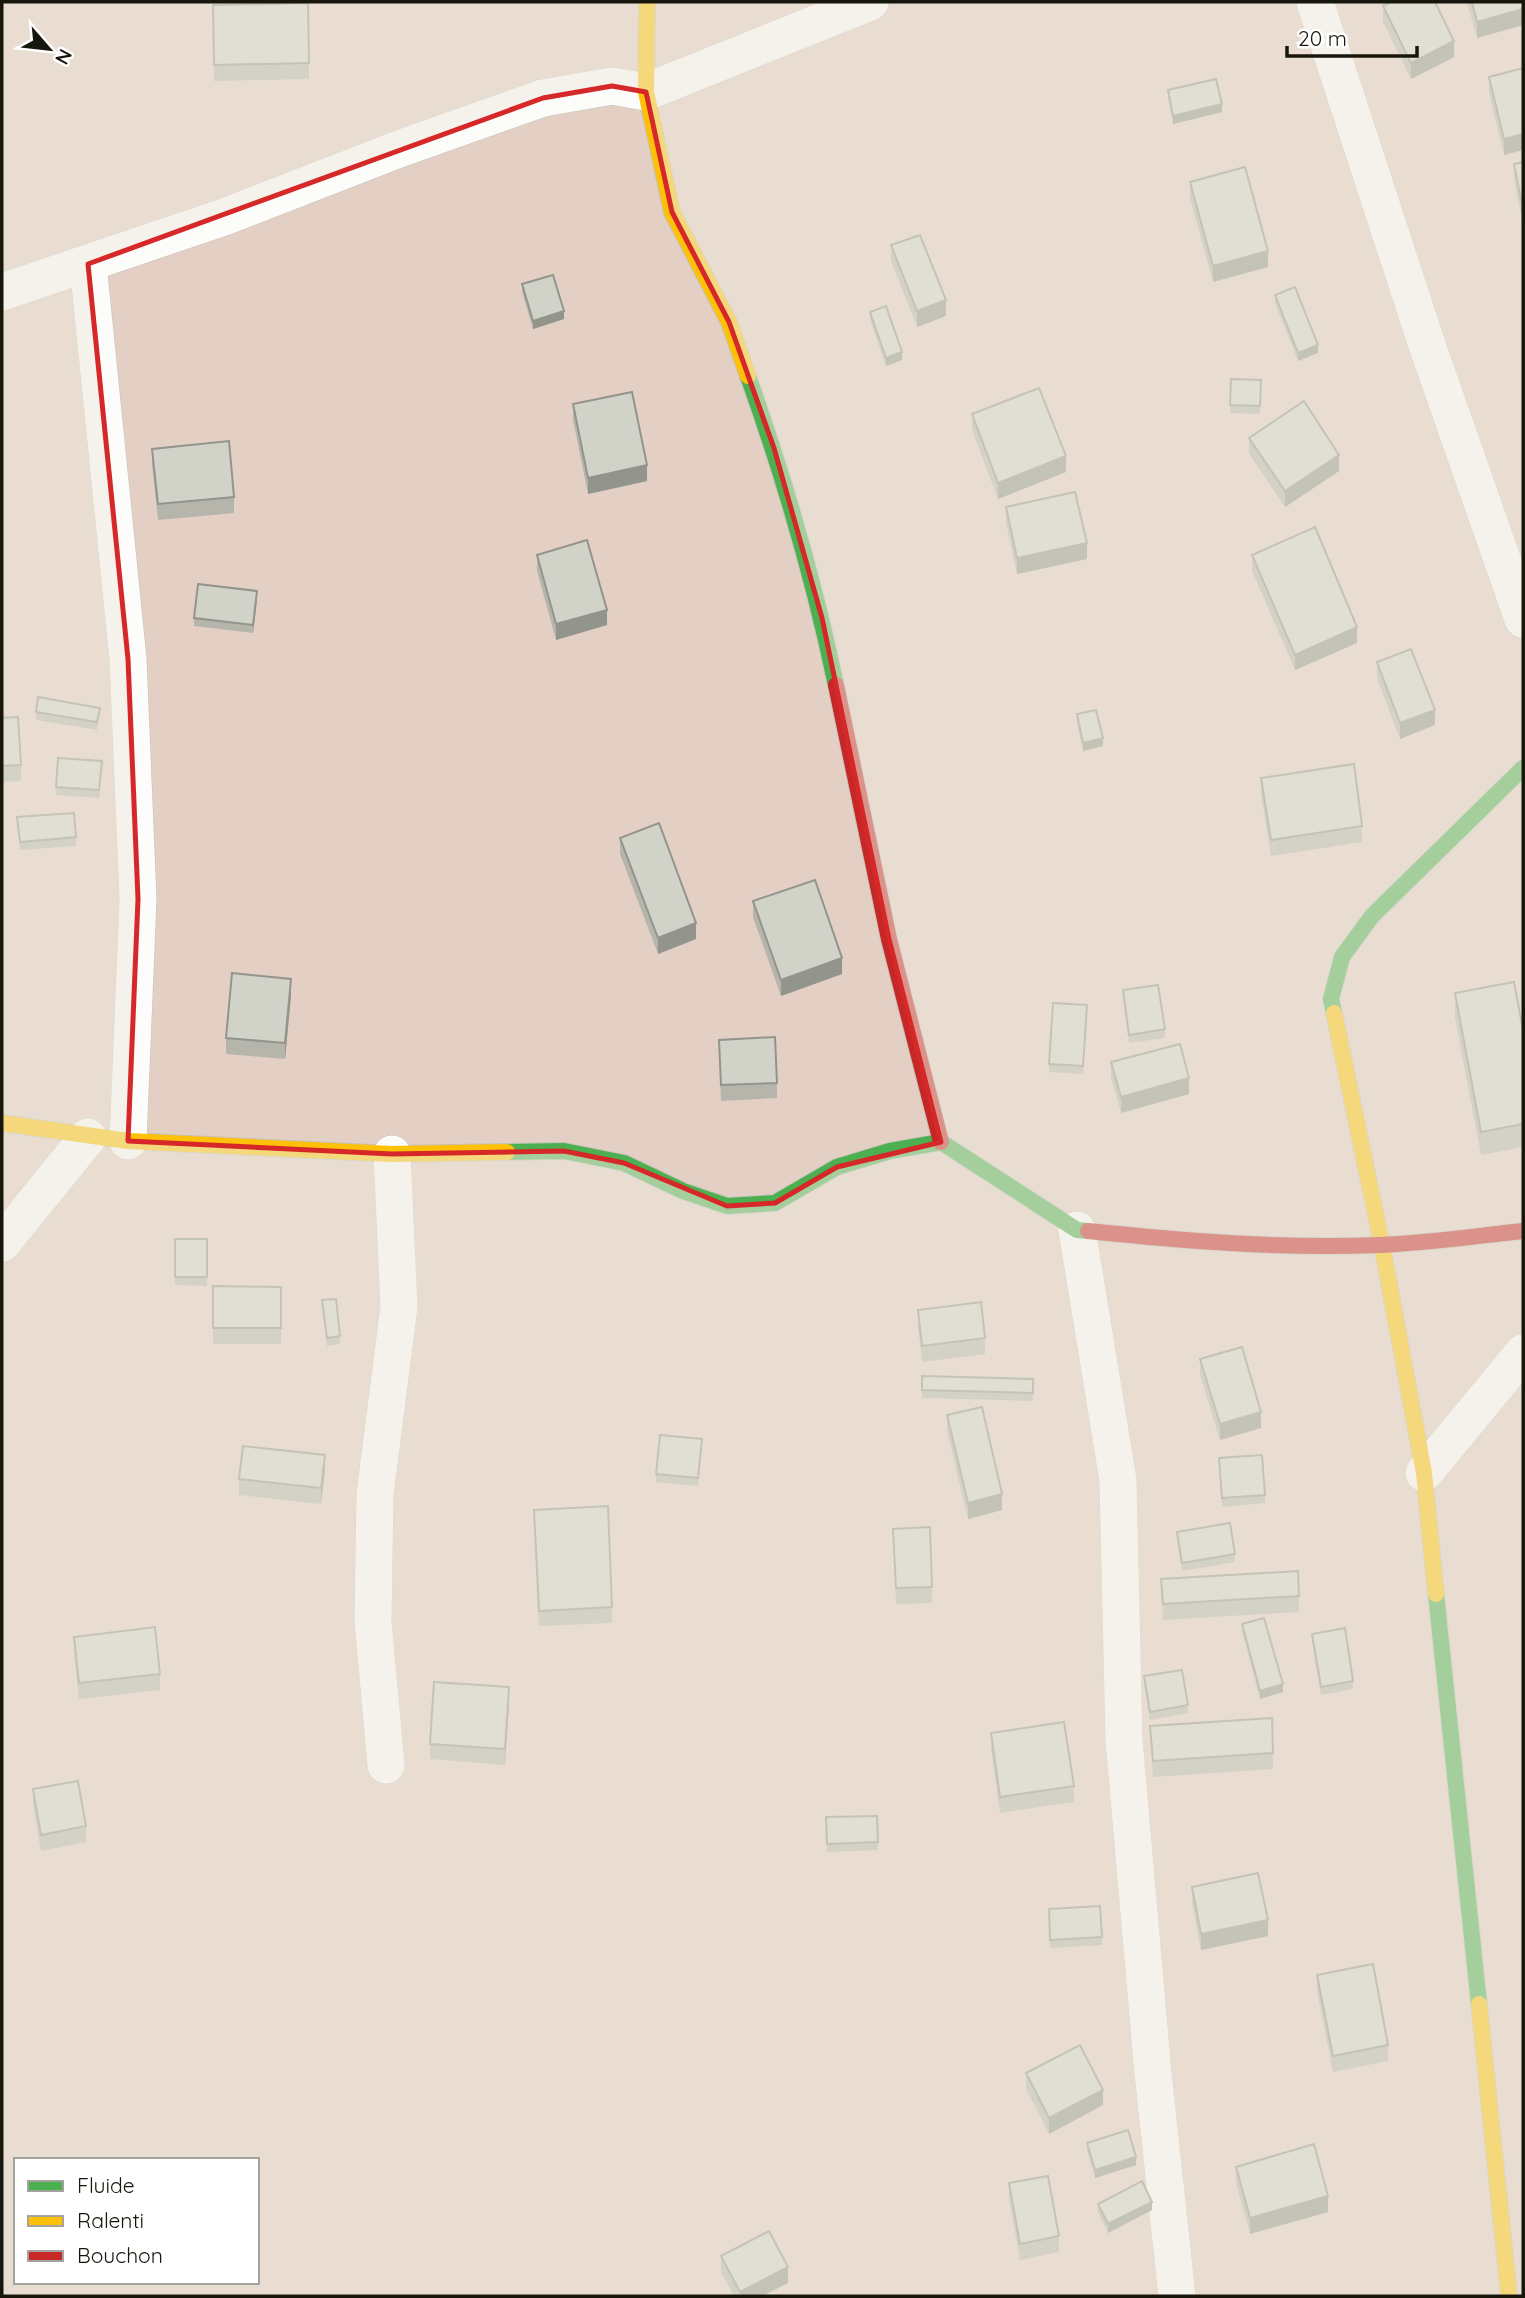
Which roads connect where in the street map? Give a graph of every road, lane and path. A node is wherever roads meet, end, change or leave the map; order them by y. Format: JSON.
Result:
{"nodes":[{"id":1,"x":647,"y":2,"type":"edge"},
{"id":2,"x":870,"y":2,"type":"edge"},
{"id":3,"x":1315,"y":2,"type":"edge"},
{"id":4,"x":646,"y":92,"type":"junction"},
{"id":5,"x":88,"y":264,"type":"junction"},
{"id":6,"x":2,"y":292,"type":"edge"},
{"id":7,"x":1523,"y":618,"type":"edge"},
{"id":8,"x":1523,"y":768,"type":"edge"},
{"id":9,"x":2,"y":1123,"type":"edge"},
{"id":10,"x":88,"y":1137,"type":"junction"},
{"id":11,"x":128,"y":1141,"type":"junction"},
{"id":12,"x":941,"y":1142,"type":"junction"},
{"id":13,"x":392,"y":1154,"type":"junction"},
{"id":14,"x":1077,"y":1230,"type":"junction"},
{"id":15,"x":1523,"y":1231,"type":"edge"},
{"id":16,"x":2,"y":1243,"type":"edge"},
{"id":17,"x":1382,"y":1245,"type":"junction"},
{"id":18,"x":1523,"y":1353,"type":"edge"},
{"id":19,"x":1424,"y":1473,"type":"junction"},
{"id":20,"x":386,"y":1765,"type":"dead end"},
{"id":21,"x":1177,"y":2296,"type":"edge"},
{"id":22,"x":1509,"y":2296,"type":"edge"}],
"edges":[{"from":1,"to":4,"type":"street"},
{"from":2,"to":4,"type":"street"},
{"from":3,"to":7,"type":"street"},
{"from":4,"to":5,"type":"street"},
{"from":4,"to":12,"type":"street"},
{"from":5,"to":6,"type":"street"},
{"from":5,"to":11,"type":"street"},
{"from":8,"to":17,"type":"street"},
{"from":9,"to":10,"type":"street"},
{"from":10,"to":11,"type":"street"},
{"from":10,"to":16,"type":"street"},
{"from":11,"to":13,"type":"street"},
{"from":12,"to":13,"type":"street"},
{"from":12,"to":14,"type":"street"},
{"from":13,"to":20,"type":"street"},
{"from":14,"to":17,"type":"street"},
{"from":14,"to":21,"type":"street"},
{"from":15,"to":17,"type":"street"},
{"from":17,"to":19,"type":"street"},
{"from":18,"to":19,"type":"street"},
{"from":19,"to":22,"type":"street"}]}
